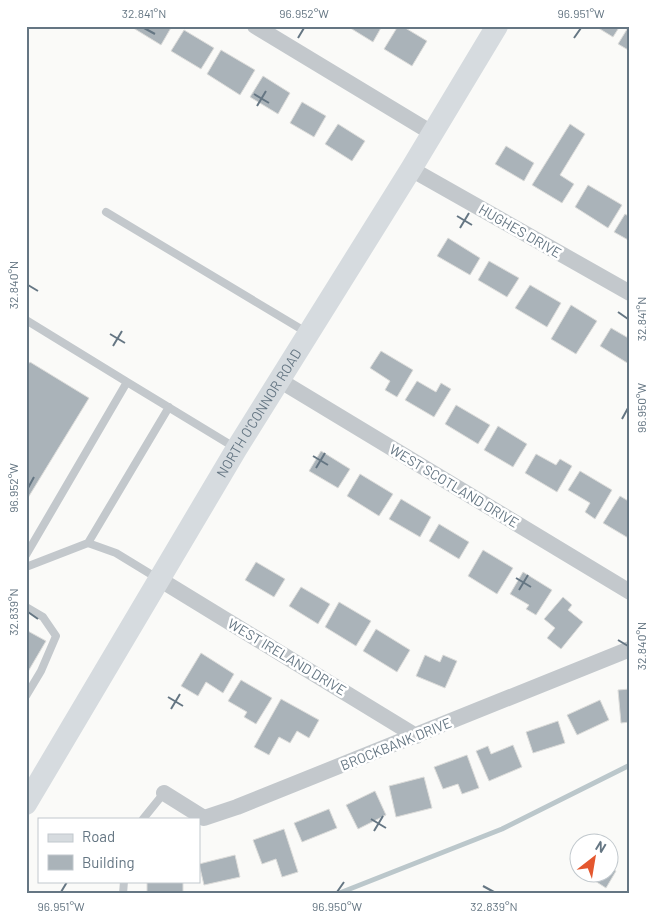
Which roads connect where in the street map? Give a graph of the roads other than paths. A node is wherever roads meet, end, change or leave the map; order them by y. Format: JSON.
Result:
{"nodes":[{"id":1,"x":254,"y":26,"type":"edge"},
{"id":2,"x":496,"y":26,"type":"edge"},
{"id":3,"x":432,"y":133,"type":"junction"},
{"id":4,"x":411,"y":169,"type":"junction"},
{"id":5,"x":106,"y":212,"type":"dead end"},
{"id":6,"x":630,"y":293,"type":"edge"},
{"id":7,"x":26,"y":320,"type":"edge"},
{"id":8,"x":308,"y":333,"type":"junction"},
{"id":9,"x":279,"y":380,"type":"junction"},
{"id":10,"x":126,"y":382,"type":"junction"},
{"id":11,"x":169,"y":407,"type":"junction"},
{"id":12,"x":237,"y":448,"type":"junction"},
{"id":13,"x":88,"y":543,"type":"junction"},
{"id":14,"x":26,"y":555,"type":"edge"},
{"id":15,"x":26,"y":567,"type":"edge"},
{"id":16,"x":159,"y":579,"type":"junction"},
{"id":17,"x":630,"y":592,"type":"edge"},
{"id":18,"x":26,"y":607,"type":"edge"},
{"id":19,"x":630,"y":649,"type":"edge"},
{"id":20,"x":26,"y":696,"type":"edge"},
{"id":21,"x":416,"y":736,"type":"junction"},
{"id":22,"x":164,"y":793,"type":"joint"},
{"id":23,"x":28,"y":796,"type":"edge"},
{"id":24,"x":144,"y":818,"type":"edge"}],
"edges":[{"from":1,"to":3,"type":"street"},
{"from":2,"to":3,"type":"main road","name":"NORTH O'CONNOR ROAD"},
{"from":3,"to":4,"type":"main road","name":"NORTH O'CONNOR ROAD"},
{"from":4,"to":6,"type":"street","name":"HUGHES DRIVE"},
{"from":4,"to":8,"type":"main road","name":"NORTH O'CONNOR ROAD"},
{"from":5,"to":8,"type":"lane"},
{"from":7,"to":10,"type":"lane"},
{"from":8,"to":9,"type":"main road","name":"NORTH O'CONNOR ROAD"},
{"from":9,"to":12,"type":"main road","name":"NORTH O'CONNOR ROAD"},
{"from":9,"to":17,"type":"street","name":"WEST SCOTLAND DRIVE"},
{"from":10,"to":11,"type":"lane"},
{"from":10,"to":14,"type":"lane"},
{"from":11,"to":12,"type":"lane"},
{"from":11,"to":13,"type":"lane"},
{"from":12,"to":16,"type":"main road","name":"NORTH O'CONNOR ROAD"},
{"from":13,"to":15,"type":"lane"},
{"from":13,"to":16,"type":"lane"},
{"from":16,"to":21,"type":"street","name":"WEST IRELAND DRIVE"},
{"from":16,"to":23,"type":"main road","name":"NORTH O'CONNOR ROAD"},
{"from":18,"to":20,"type":"lane"},
{"from":19,"to":21,"type":"street","name":"BROCKBANK DRIVE"},
{"from":21,"to":22,"type":"street","name":"BROCKBANK DRIVE"},
{"from":22,"to":24,"type":"lane"}]}
